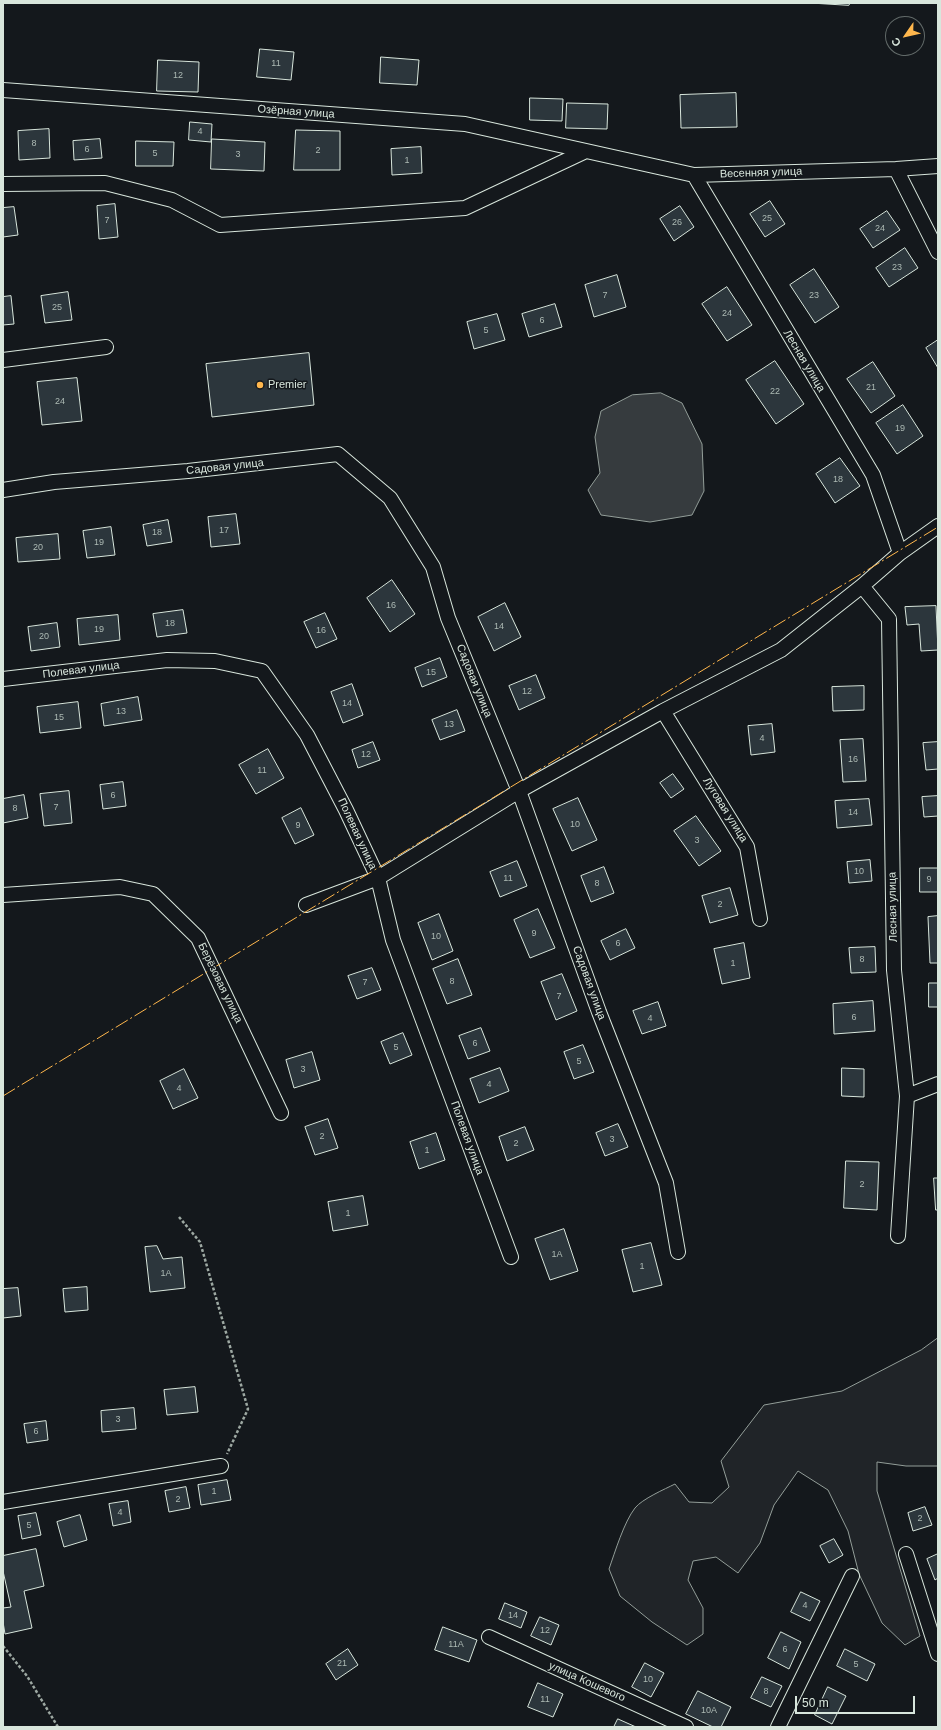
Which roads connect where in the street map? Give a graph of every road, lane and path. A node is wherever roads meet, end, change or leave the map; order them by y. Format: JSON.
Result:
{"nodes":[{"id":1,"x":3,"y":90,"type":"edge"},
{"id":2,"x":586,"y":151,"type":"junction"},
{"id":3,"x":938,"y":166,"type":"edge"},
{"id":4,"x":896,"y":170,"type":"junction"},
{"id":5,"x":694,"y":175,"type":"junction"},
{"id":6,"x":3,"y":184,"type":"edge"},
{"id":7,"x":938,"y":252,"type":"edge"},
{"id":8,"x":106,"y":346,"type":"dead end"},
{"id":9,"x":3,"y":360,"type":"edge"},
{"id":10,"x":3,"y":490,"type":"edge"},
{"id":11,"x":938,"y":526,"type":"edge"},
{"id":12,"x":900,"y":553,"type":"junction"},
{"id":13,"x":862,"y":586,"type":"junction"},
{"id":14,"x":3,"y":679,"type":"edge"},
{"id":15,"x":663,"y":711,"type":"junction"},
{"id":16,"x":519,"y":791,"type":"junction"},
{"id":17,"x":378,"y":878,"type":"junction"},
{"id":18,"x":3,"y":895,"type":"edge"},
{"id":19,"x":306,"y":905,"type":"dead end"},
{"id":20,"x":760,"y":919,"type":"dead end"},
{"id":21,"x":938,"y":1084,"type":"edge"},
{"id":22,"x":907,"y":1096,"type":"junction"},
{"id":23,"x":281,"y":1113,"type":"dead end"},
{"id":24,"x":179,"y":1217,"type":"dead end"},
{"id":25,"x":898,"y":1236,"type":"dead end"},
{"id":26,"x":678,"y":1252,"type":"dead end"},
{"id":27,"x":511,"y":1257,"type":"dead end"},
{"id":28,"x":221,"y":1466,"type":"joint"},
{"id":29,"x":3,"y":1502,"type":"edge"},
{"id":30,"x":906,"y":1554,"type":"dead end"},
{"id":31,"x":852,"y":1576,"type":"dead end"},
{"id":32,"x":489,"y":1637,"type":"dead end"},
{"id":33,"x":3,"y":1646,"type":"edge"},
{"id":34,"x":938,"y":1654,"type":"edge"},
{"id":35,"x":58,"y":1727,"type":"edge"},
{"id":36,"x":686,"y":1727,"type":"edge"},
{"id":37,"x":778,"y":1727,"type":"edge"}],
"edges":[{"from":1,"to":2,"type":"street","name":"Озёрная улица"},
{"from":2,"to":5,"type":"street","name":"Весенняя улица"},
{"from":2,"to":6,"type":"street"},
{"from":3,"to":4,"type":"street","name":"Весенняя улица"},
{"from":4,"to":5,"type":"street","name":"Весенняя улица"},
{"from":4,"to":7,"type":"street"},
{"from":5,"to":12,"type":"street","name":"Лесная улица"},
{"from":8,"to":9,"type":"street"},
{"from":10,"to":16,"type":"street","name":"Садовая улица"},
{"from":11,"to":12,"type":"street"},
{"from":12,"to":13,"type":"street"},
{"from":13,"to":15,"type":"street"},
{"from":13,"to":22,"type":"street","name":"Лесная улица"},
{"from":14,"to":17,"type":"street","name":"Полевая улица"},
{"from":15,"to":16,"type":"street"},
{"from":15,"to":20,"type":"street","name":"Луговая улица"},
{"from":16,"to":17,"type":"street"},
{"from":16,"to":26,"type":"street","name":"Садовая улица"},
{"from":17,"to":19,"type":"street"},
{"from":17,"to":27,"type":"street","name":"Полевая улица"},
{"from":18,"to":23,"type":"street","name":"Берёзовая улица"},
{"from":21,"to":22,"type":"street"},
{"from":22,"to":25,"type":"street","name":"Лесная улица"},
{"from":24,"to":28,"type":"path"},
{"from":28,"to":29,"type":"street"},
{"from":30,"to":34,"type":"street"},
{"from":31,"to":37,"type":"street"},
{"from":32,"to":36,"type":"street","name":"улица Кошевого"},
{"from":33,"to":35,"type":"path"}]}
